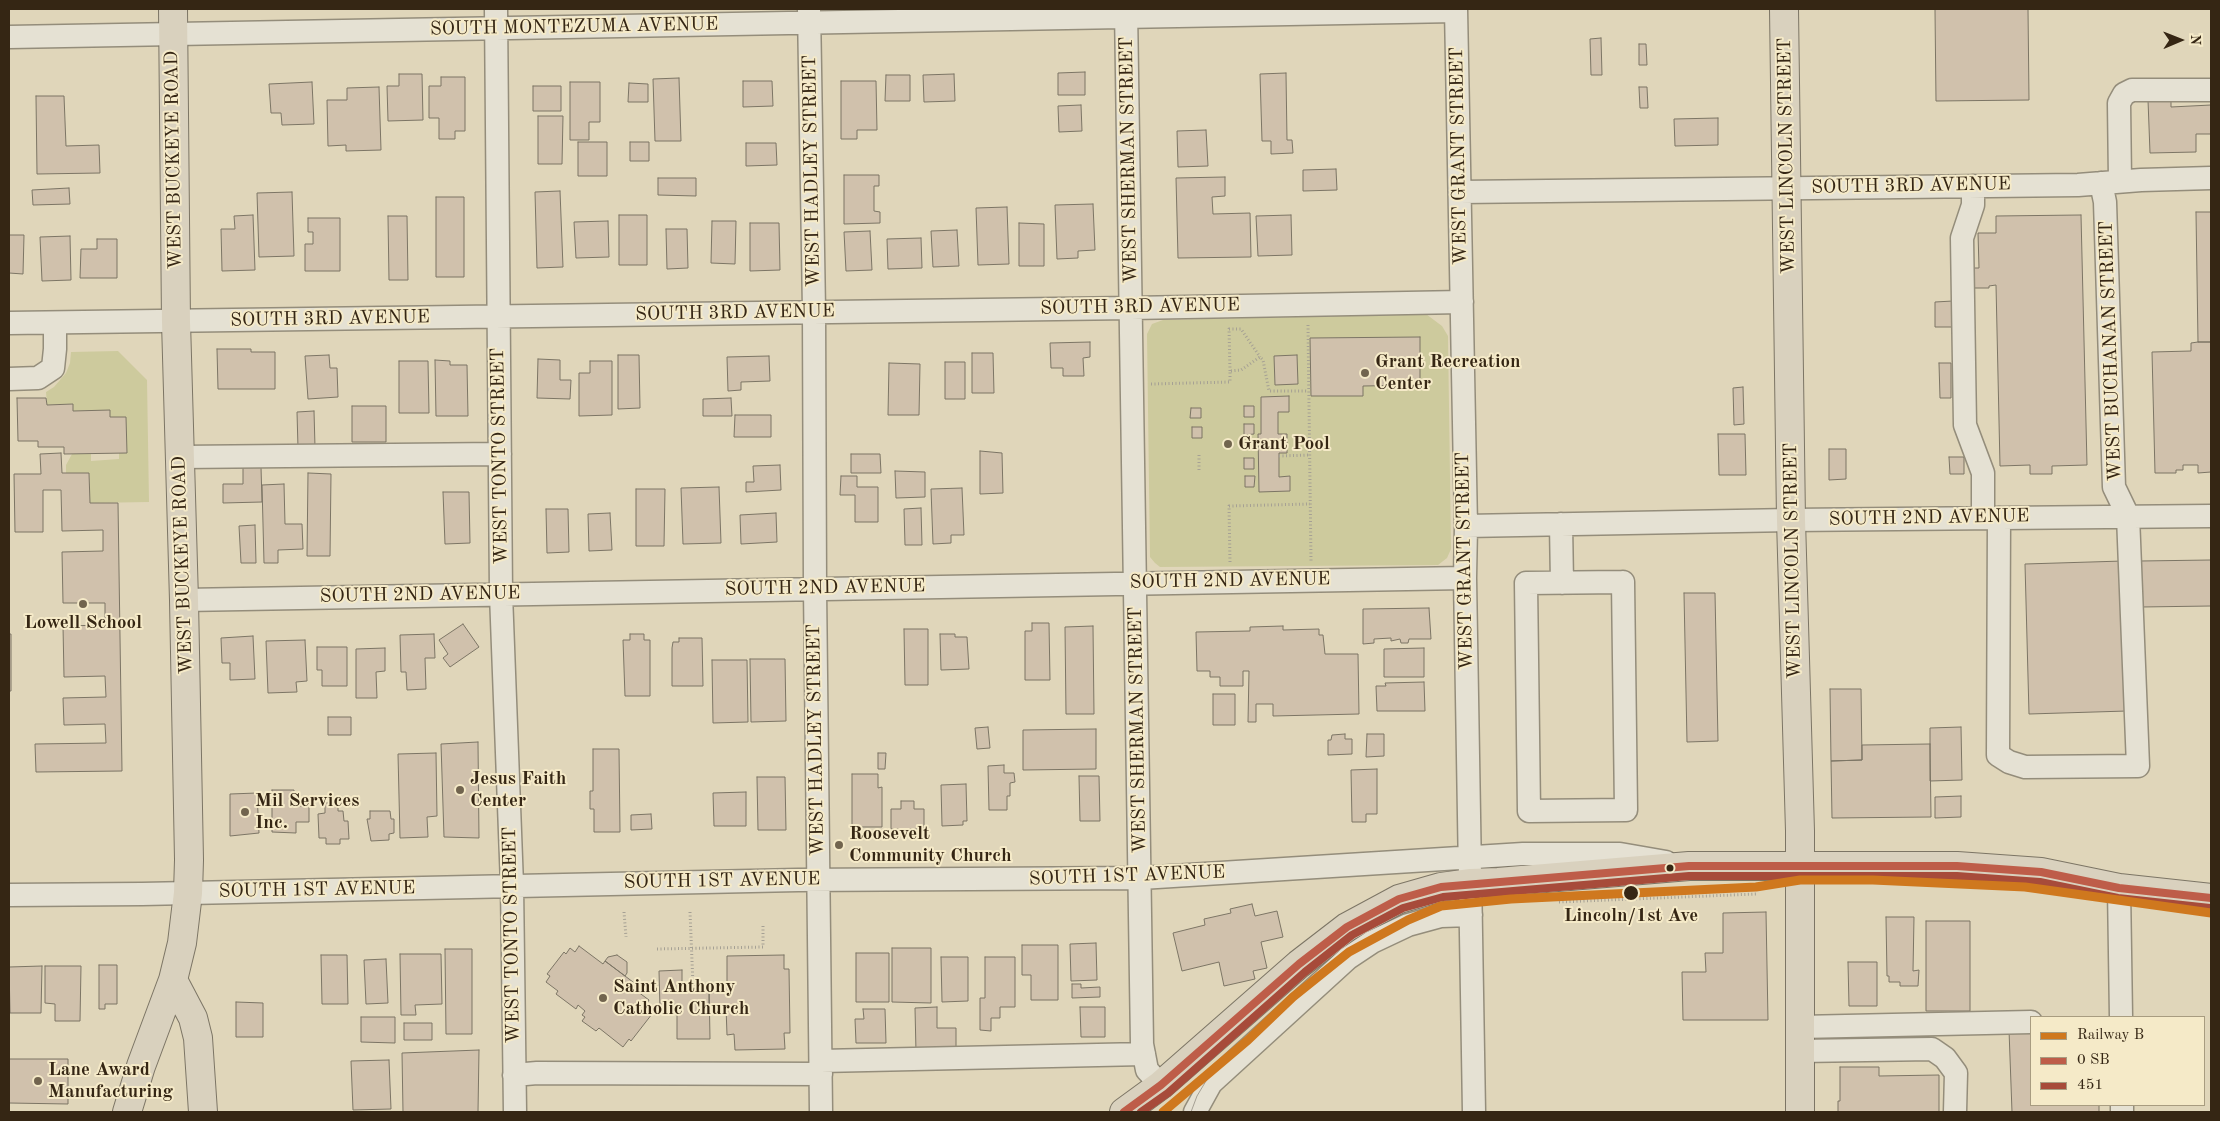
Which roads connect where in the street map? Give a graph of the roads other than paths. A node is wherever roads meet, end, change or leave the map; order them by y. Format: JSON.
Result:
{"nodes":[{"id":1,"x":1784,"y":9,"type":"edge"},
{"id":2,"x":1456,"y":10,"type":"edge"},
{"id":3,"x":1126,"y":13,"type":"edge"},
{"id":4,"x":809,"y":16,"type":"edge"},
{"id":5,"x":496,"y":19,"type":"edge"},
{"id":6,"x":173,"y":21,"type":"edge"},
{"id":7,"x":9,"y":37,"type":"edge"},
{"id":8,"x":2211,"y":90,"type":"edge"},
{"id":9,"x":2211,"y":178,"type":"edge"},
{"id":10,"x":2110,"y":182,"type":"junction"},
{"id":11,"x":1973,"y":186,"type":"junction"},
{"id":12,"x":1788,"y":187,"type":"junction"},
{"id":13,"x":1460,"y":192,"type":"junction"},
{"id":14,"x":1462,"y":302,"type":"junction"},
{"id":15,"x":1131,"y":308,"type":"junction"},
{"id":16,"x":814,"y":311,"type":"junction"},
{"id":17,"x":498,"y":316,"type":"junction"},
{"id":18,"x":176,"y":322,"type":"junction"},
{"id":19,"x":9,"y":323,"type":"edge"},
{"id":20,"x":55,"y":323,"type":"junction"},
{"id":21,"x":9,"y":379,"type":"edge"},
{"id":22,"x":500,"y":454,"type":"junction"},
{"id":23,"x":180,"y":457,"type":"junction"},
{"id":24,"x":2128,"y":516,"type":"junction"},
{"id":25,"x":2211,"y":516,"type":"edge"},
{"id":26,"x":1991,"y":518,"type":"junction"},
{"id":27,"x":1791,"y":520,"type":"junction"},
{"id":28,"x":1560,"y":524,"type":"junction"},
{"id":29,"x":1466,"y":526,"type":"junction"},
{"id":30,"x":1465,"y":578,"type":"junction"},
{"id":31,"x":1135,"y":582,"type":"junction"},
{"id":32,"x":1562,"y":583,"type":"junction"},
{"id":33,"x":814,"y":588,"type":"junction"},
{"id":34,"x":501,"y":594,"type":"junction"},
{"id":35,"x":184,"y":600,"type":"junction"},
{"id":36,"x":1800,"y":866,"type":"junction"},
{"id":37,"x":1470,"y":870,"type":"junction"},
{"id":38,"x":1141,"y":878,"type":"junction"},
{"id":39,"x":818,"y":880,"type":"junction"},
{"id":40,"x":512,"y":885,"type":"junction"},
{"id":41,"x":2119,"y":888,"type":"junction"},
{"id":42,"x":188,"y":893,"type":"junction"},
{"id":43,"x":9,"y":895,"type":"edge"},
{"id":44,"x":2211,"y":898,"type":"edge"},
{"id":45,"x":1471,"y":915,"type":"junction"},
{"id":46,"x":173,"y":980,"type":"junction"},
{"id":47,"x":2121,"y":1016,"type":"edge"},
{"id":48,"x":2030,"y":1022,"type":"edge"},
{"id":49,"x":1800,"y":1039,"type":"junction"},
{"id":50,"x":1144,"y":1054,"type":"junction"},
{"id":51,"x":821,"y":1067,"type":"junction"},
{"id":52,"x":514,"y":1075,"type":"junction"},
{"id":53,"x":1161,"y":1085,"type":"junction"},
{"id":54,"x":128,"y":1112,"type":"edge"},
{"id":55,"x":203,"y":1112,"type":"edge"},
{"id":56,"x":515,"y":1112,"type":"edge"},
{"id":57,"x":821,"y":1112,"type":"edge"},
{"id":58,"x":1124,"y":1112,"type":"edge"},
{"id":59,"x":1195,"y":1112,"type":"edge"},
{"id":60,"x":1474,"y":1112,"type":"edge"},
{"id":61,"x":1800,"y":1112,"type":"edge"},
{"id":62,"x":1955,"y":1112,"type":"edge"}],
"edges":[{"from":1,"to":12,"type":"main road","name":"WEST LINCOLN STREET"},
{"from":2,"to":3,"type":"street","name":"SOUTH MONTEZUMA AVENUE"},
{"from":2,"to":13,"type":"street","name":"WEST GRANT STREET"},
{"from":3,"to":4,"type":"street","name":"SOUTH MONTEZUMA AVENUE"},
{"from":3,"to":15,"type":"street","name":"WEST SHERMAN STREET"},
{"from":4,"to":5,"type":"street","name":"SOUTH MONTEZUMA AVENUE"},
{"from":4,"to":16,"type":"street","name":"WEST HADLEY STREET"},
{"from":5,"to":6,"type":"street","name":"SOUTH MONTEZUMA AVENUE"},
{"from":5,"to":17,"type":"street","name":"WEST TONTO STREET"},
{"from":6,"to":7,"type":"street","name":"SOUTH MONTEZUMA AVENUE"},
{"from":6,"to":18,"type":"main road","name":"WEST BUCKEYE ROAD"},
{"from":8,"to":10,"type":"street","name":"WEST BUCHANAN STREET"},
{"from":9,"to":10,"type":"street","name":"SOUTH 3RD AVENUE"},
{"from":10,"to":11,"type":"street","name":"SOUTH 3RD AVENUE"},
{"from":10,"to":24,"type":"street","name":"WEST BUCHANAN STREET"},
{"from":11,"to":12,"type":"street","name":"SOUTH 3RD AVENUE"},
{"from":11,"to":26,"type":"street"},
{"from":12,"to":13,"type":"street","name":"SOUTH 3RD AVENUE"},
{"from":12,"to":27,"type":"main road","name":"WEST LINCOLN STREET"},
{"from":13,"to":14,"type":"street","name":"WEST GRANT STREET"},
{"from":14,"to":15,"type":"street","name":"SOUTH 3RD AVENUE"},
{"from":14,"to":29,"type":"street","name":"WEST GRANT STREET"},
{"from":15,"to":16,"type":"street","name":"SOUTH 3RD AVENUE"},
{"from":15,"to":31,"type":"street","name":"WEST SHERMAN STREET"},
{"from":16,"to":17,"type":"street","name":"SOUTH 3RD AVENUE"},
{"from":16,"to":33,"type":"street","name":"WEST HADLEY STREET"},
{"from":17,"to":18,"type":"street","name":"SOUTH 3RD AVENUE"},
{"from":17,"to":22,"type":"street","name":"WEST TONTO STREET"},
{"from":18,"to":20,"type":"street","name":"SOUTH 3RD AVENUE"},
{"from":18,"to":23,"type":"main road","name":"WEST BUCKEYE ROAD"},
{"from":19,"to":20,"type":"street","name":"SOUTH 3RD AVENUE"},
{"from":20,"to":21,"type":"street"},
{"from":22,"to":23,"type":"street"},
{"from":22,"to":34,"type":"street","name":"WEST TONTO STREET"},
{"from":23,"to":35,"type":"main road","name":"WEST BUCKEYE ROAD"},
{"from":24,"to":25,"type":"street","name":"SOUTH 2ND AVENUE"},
{"from":24,"to":26,"type":"street","name":"SOUTH 2ND AVENUE"},
{"from":24,"to":26,"type":"street"},
{"from":26,"to":27,"type":"street","name":"SOUTH 2ND AVENUE"},
{"from":27,"to":28,"type":"street","name":"SOUTH 2ND AVENUE"},
{"from":27,"to":36,"type":"main road","name":"WEST LINCOLN STREET"},
{"from":28,"to":29,"type":"street","name":"SOUTH 2ND AVENUE"},
{"from":28,"to":32,"type":"street"},
{"from":29,"to":30,"type":"street","name":"WEST GRANT STREET"},
{"from":30,"to":31,"type":"street","name":"SOUTH 2ND AVENUE"},
{"from":30,"to":37,"type":"street","name":"WEST GRANT STREET"},
{"from":31,"to":33,"type":"street","name":"SOUTH 2ND AVENUE"},
{"from":31,"to":38,"type":"street","name":"WEST SHERMAN STREET"},
{"from":32,"to":32,"type":"street"},
{"from":33,"to":34,"type":"street","name":"SOUTH 2ND AVENUE"},
{"from":33,"to":39,"type":"street","name":"WEST HADLEY STREET"},
{"from":34,"to":35,"type":"street","name":"SOUTH 2ND AVENUE"},
{"from":34,"to":40,"type":"street","name":"WEST TONTO STREET"},
{"from":35,"to":42,"type":"main road","name":"WEST BUCKEYE ROAD"},
{"from":36,"to":37,"type":"main road"},
{"from":36,"to":41,"type":"main road"},
{"from":36,"to":49,"type":"main road","name":"WEST LINCOLN STREET"},
{"from":37,"to":38,"type":"street","name":"SOUTH 1ST AVENUE"},
{"from":37,"to":45,"type":"street","name":"WEST GRANT STREET"},
{"from":37,"to":53,"type":"main road"},
{"from":38,"to":39,"type":"street","name":"SOUTH 1ST AVENUE"},
{"from":38,"to":50,"type":"street","name":"WEST SHERMAN STREET"},
{"from":39,"to":40,"type":"street","name":"SOUTH 1ST AVENUE"},
{"from":39,"to":51,"type":"street","name":"WEST HADLEY STREET"},
{"from":40,"to":42,"type":"street","name":"SOUTH 1ST AVENUE"},
{"from":40,"to":52,"type":"street","name":"WEST TONTO STREET"},
{"from":41,"to":44,"type":"main road"},
{"from":41,"to":47,"type":"street"},
{"from":42,"to":43,"type":"street","name":"SOUTH 1ST AVENUE"},
{"from":42,"to":46,"type":"main road","name":"WEST BUCKEYE ROAD"},
{"from":45,"to":59,"type":"street"},
{"from":45,"to":60,"type":"street","name":"WEST GRANT STREET"},
{"from":46,"to":54,"type":"main road","name":"WEST BUCKEYE ROAD"},
{"from":46,"to":55,"type":"main road"},
{"from":48,"to":49,"type":"street"},
{"from":49,"to":61,"type":"main road","name":"WEST LINCOLN STREET"},
{"from":49,"to":62,"type":"street"},
{"from":50,"to":51,"type":"street"},
{"from":50,"to":53,"type":"street","name":"WEST SHERMAN STREET"},
{"from":51,"to":52,"type":"street"},
{"from":51,"to":57,"type":"street","name":"WEST HADLEY STREET"},
{"from":52,"to":56,"type":"street","name":"WEST TONTO STREET"},
{"from":53,"to":58,"type":"main road"}]}
